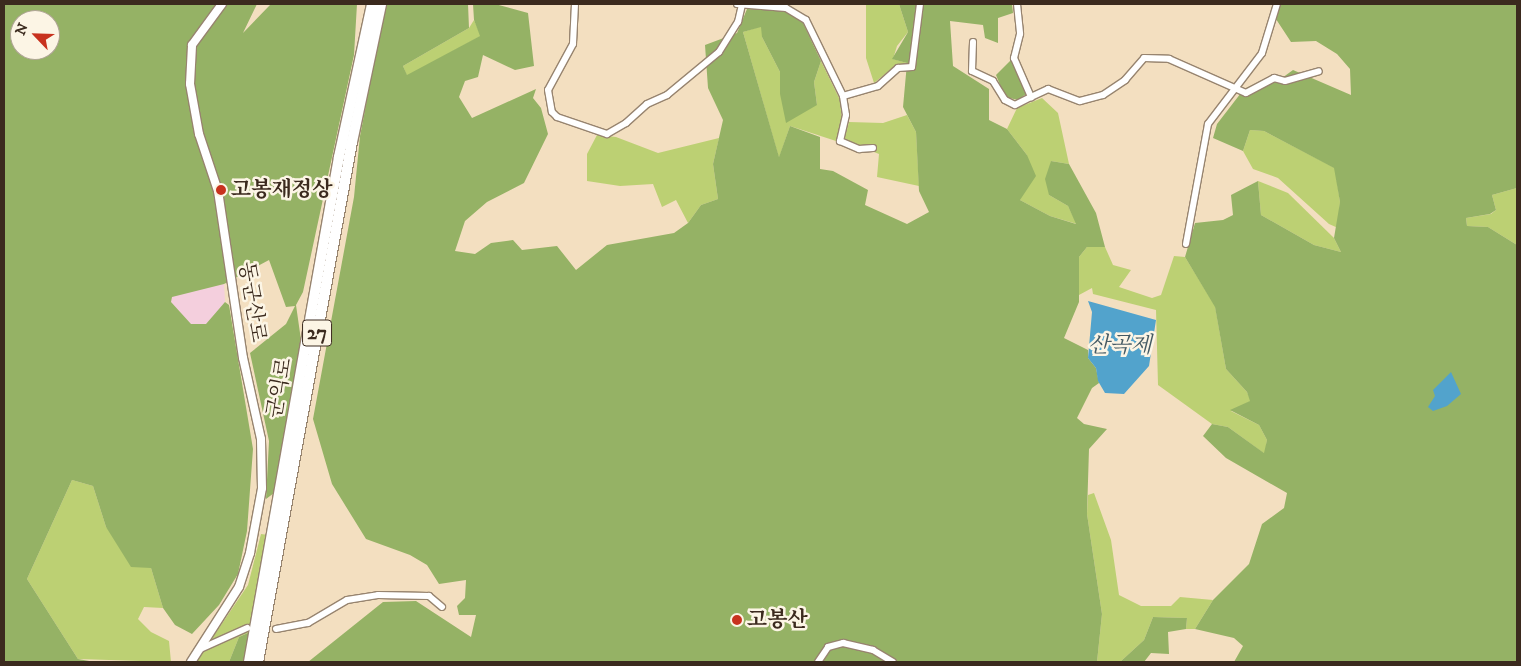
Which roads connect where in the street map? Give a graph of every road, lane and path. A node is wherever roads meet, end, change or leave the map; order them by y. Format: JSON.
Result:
{"nodes":[{"id":1,"x":222,"y":4,"type":"edge"},
{"id":2,"x":372,"y":4,"type":"edge"},
{"id":3,"x":382,"y":4,"type":"edge"},
{"id":4,"x":575,"y":4,"type":"edge"},
{"id":5,"x":739,"y":4,"type":"edge"},
{"id":6,"x":920,"y":4,"type":"edge"},
{"id":7,"x":1017,"y":4,"type":"edge"},
{"id":8,"x":1278,"y":4,"type":"edge"},
{"id":9,"x":973,"y":42,"type":"dead end"},
{"id":10,"x":1319,"y":72,"type":"dead end"},
{"id":11,"x":1236,"y":88,"type":"junction"},
{"id":12,"x":843,"y":96,"type":"junction"},
{"id":13,"x":1030,"y":97,"type":"junction"},
{"id":14,"x":873,"y":148,"type":"dead end"},
{"id":15,"x":1186,"y":244,"type":"dead end"},
{"id":16,"x":442,"y":607,"type":"dead end"},
{"id":17,"x":247,"y":628,"type":"dead end"},
{"id":18,"x":276,"y":629,"type":"dead end"},
{"id":19,"x":197,"y":651,"type":"junction"},
{"id":20,"x":191,"y":662,"type":"edge"},
{"id":21,"x":249,"y":662,"type":"edge"},
{"id":22,"x":258,"y":662,"type":"edge"},
{"id":23,"x":818,"y":662,"type":"edge"},
{"id":24,"x":893,"y":662,"type":"edge"}],
"edges":[{"from":1,"to":19,"type":"street","name":"동군산로"},
{"from":2,"to":21,"type":"highway","name":"군익로","number":"27"},
{"from":3,"to":22,"type":"highway","name":"군익로","number":"27"},
{"from":4,"to":5,"type":"street"},
{"from":5,"to":12,"type":"street"},
{"from":6,"to":12,"type":"street"},
{"from":7,"to":13,"type":"street"},
{"from":8,"to":11,"type":"street"},
{"from":9,"to":13,"type":"street"},
{"from":10,"to":11,"type":"street"},
{"from":11,"to":13,"type":"street"},
{"from":11,"to":15,"type":"street"},
{"from":12,"to":14,"type":"street"},
{"from":16,"to":18,"type":"street"},
{"from":17,"to":19,"type":"street"},
{"from":19,"to":20,"type":"street","name":"동군산로"},
{"from":23,"to":24,"type":"street"}]}
